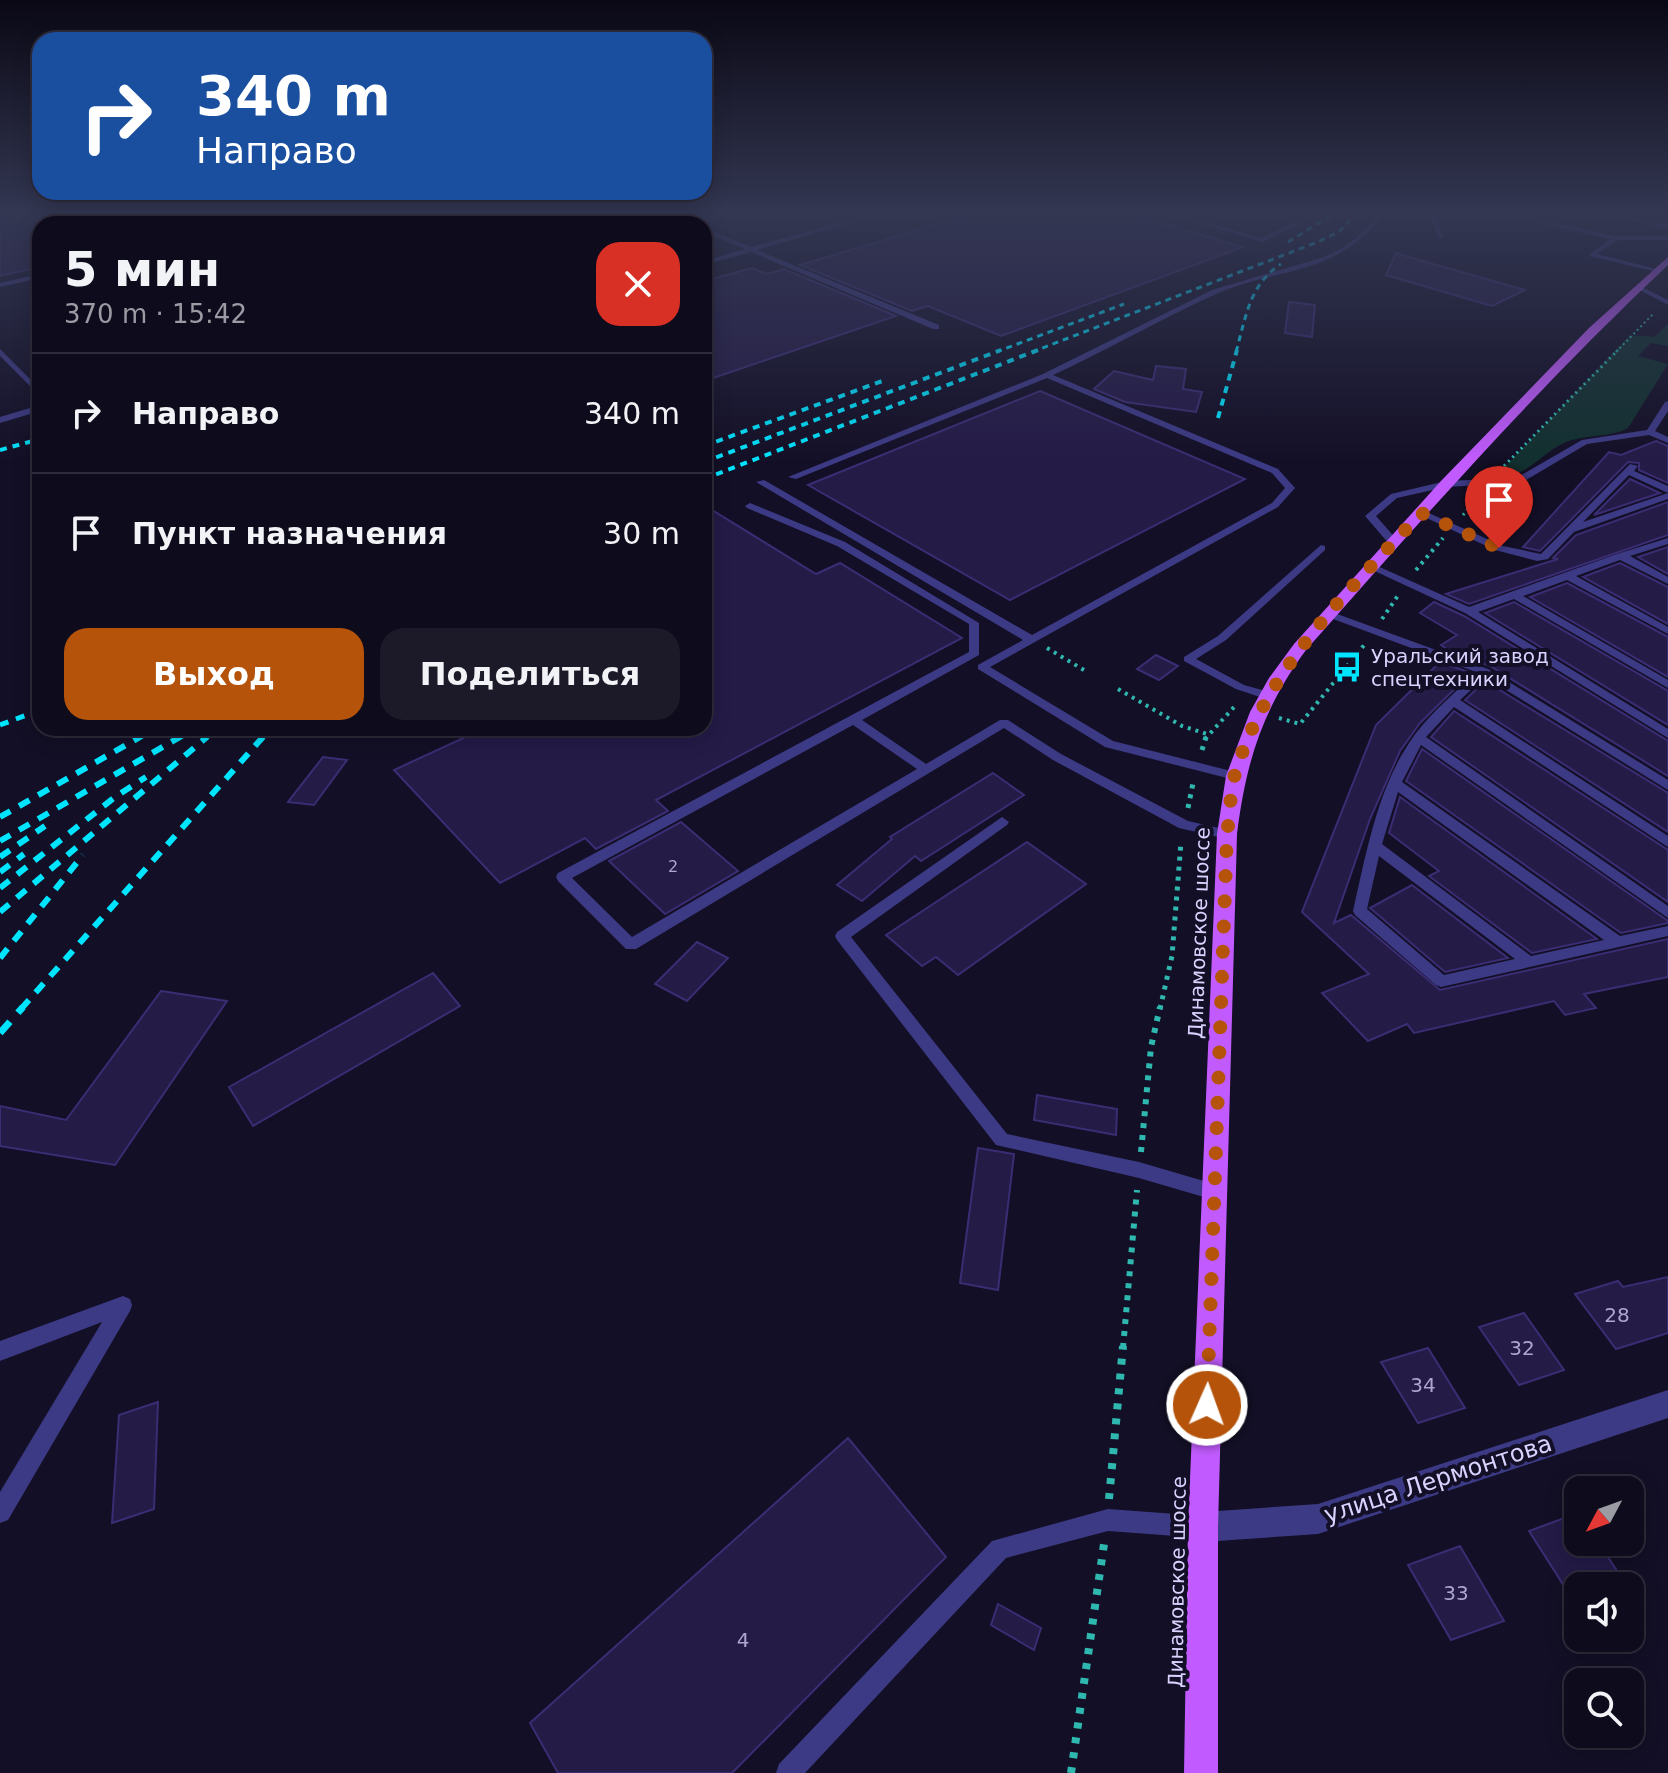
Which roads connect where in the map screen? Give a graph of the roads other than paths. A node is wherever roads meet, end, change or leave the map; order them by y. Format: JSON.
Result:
{"nodes":[{"id":1,"x":867,"y":298,"type":"edge"},
{"id":2,"x":1202,"y":298,"type":"edge"},
{"id":3,"x":1628,"y":298,"type":"edge"},
{"id":4,"x":936,"y":327,"type":"dead end"},
{"id":5,"x":0,"y":351,"type":"edge"},
{"id":6,"x":1046,"y":375,"type":"junction"},
{"id":7,"x":32,"y":385,"type":"edge"},
{"id":8,"x":1667,"y":408,"type":"edge"},
{"id":9,"x":32,"y":410,"type":"edge"},
{"id":10,"x":0,"y":420,"type":"edge"},
{"id":11,"x":1650,"y":432,"type":"junction"},
{"id":12,"x":1668,"y":440,"type":"edge"},
{"id":13,"x":793,"y":477,"type":"dead end"},
{"id":14,"x":761,"y":482,"type":"dead end"},
{"id":15,"x":1446,"y":484,"type":"junction"},
{"id":16,"x":1668,"y":490,"type":"edge"},
{"id":17,"x":1668,"y":496,"type":"edge"},
{"id":18,"x":750,"y":506,"type":"dead end"},
{"id":19,"x":1421,"y":513,"type":"junction"},
{"id":20,"x":1569,"y":531,"type":"junction"},
{"id":21,"x":1667,"y":541,"type":"edge"},
{"id":22,"x":1394,"y":543,"type":"junction"},
{"id":23,"x":1321,"y":548,"type":"dead end"},
{"id":24,"x":1621,"y":556,"type":"junction"},
{"id":25,"x":1371,"y":567,"type":"junction"},
{"id":26,"x":1568,"y":576,"type":"junction"},
{"id":27,"x":1668,"y":581,"type":"edge"},
{"id":28,"x":1515,"y":595,"type":"junction"},
{"id":29,"x":1469,"y":611,"type":"junction"},
{"id":30,"x":1329,"y":614,"type":"junction"},
{"id":31,"x":1668,"y":631,"type":"edge"},
{"id":32,"x":1032,"y":640,"type":"junction"},
{"id":33,"x":1484,"y":671,"type":"junction"},
{"id":34,"x":1668,"y":685,"type":"edge"},
{"id":35,"x":1453,"y":701,"type":"junction"},
{"id":36,"x":1264,"y":704,"type":"junction"},
{"id":37,"x":853,"y":719,"type":"junction"},
{"id":38,"x":1668,"y":734,"type":"edge"},
{"id":39,"x":1419,"y":738,"type":"junction"},
{"id":40,"x":926,"y":770,"type":"junction"},
{"id":41,"x":1235,"y":776,"type":"junction"},
{"id":42,"x":1396,"y":784,"type":"junction"},
{"id":43,"x":1668,"y":786,"type":"edge"},
{"id":44,"x":1002,"y":822,"type":"dead end"},
{"id":45,"x":1227,"y":834,"type":"junction"},
{"id":46,"x":1668,"y":842,"type":"edge"},
{"id":47,"x":1375,"y":846,"type":"junction"},
{"id":48,"x":1668,"y":913,"type":"edge"},
{"id":49,"x":1668,"y":931,"type":"edge"},
{"id":50,"x":1619,"y":943,"type":"junction"},
{"id":51,"x":1529,"y":962,"type":"junction"},
{"id":52,"x":1214,"y":1192,"type":"junction"},
{"id":53,"x":0,"y":1351,"type":"edge"},
{"id":54,"x":1668,"y":1404,"type":"edge"},
{"id":55,"x":0,"y":1512,"type":"edge"},
{"id":56,"x":1203,"y":1527,"type":"junction"},
{"id":57,"x":788,"y":1773,"type":"edge"},
{"id":58,"x":1201,"y":1773,"type":"edge"}],
"edges":[{"from":1,"to":4,"type":"lane"},
{"from":2,"to":6,"type":"lane"},
{"from":3,"to":15,"type":"main road","name":"Динамовское шоссе"},
{"from":5,"to":7,"type":"lane"},
{"from":6,"to":13,"type":"lane"},
{"from":6,"to":32,"type":"lane"},
{"from":8,"to":11,"type":"lane"},
{"from":9,"to":10,"type":"lane"},
{"from":11,"to":12,"type":"lane"},
{"from":11,"to":15,"type":"lane"},
{"from":14,"to":32,"type":"lane"},
{"from":15,"to":19,"type":"main road","name":"Динамовское шоссе"},
{"from":15,"to":22,"type":"lane"},
{"from":16,"to":20,"type":"lane"},
{"from":17,"to":20,"type":"lane"},
{"from":18,"to":37,"type":"lane"},
{"from":19,"to":20,"type":"lane"},
{"from":19,"to":22,"type":"main road","name":"Динамовское шоссе"},
{"from":21,"to":24,"type":"lane"},
{"from":22,"to":25,"type":"main road","name":"Динамовское шоссе"},
{"from":23,"to":36,"type":"lane"},
{"from":24,"to":26,"type":"lane"},
{"from":24,"to":27,"type":"lane"},
{"from":25,"to":29,"type":"lane"},
{"from":25,"to":30,"type":"main road","name":"Динамовское шоссе"},
{"from":26,"to":28,"type":"lane"},
{"from":26,"to":31,"type":"lane"},
{"from":28,"to":29,"type":"lane"},
{"from":28,"to":34,"type":"lane"},
{"from":29,"to":38,"type":"lane"},
{"from":30,"to":33,"type":"lane"},
{"from":30,"to":36,"type":"main road","name":"Динамовское шоссе"},
{"from":32,"to":41,"type":"lane"},
{"from":33,"to":35,"type":"lane"},
{"from":33,"to":43,"type":"lane"},
{"from":35,"to":39,"type":"lane"},
{"from":35,"to":46,"type":"lane"},
{"from":36,"to":41,"type":"main road","name":"Динамовское шоссе"},
{"from":37,"to":40,"type":"lane"},
{"from":37,"to":40,"type":"lane"},
{"from":39,"to":42,"type":"lane"},
{"from":39,"to":48,"type":"lane"},
{"from":40,"to":45,"type":"lane"},
{"from":41,"to":45,"type":"main road","name":"Динамовское шоссе"},
{"from":42,"to":47,"type":"lane"},
{"from":42,"to":50,"type":"lane"},
{"from":44,"to":52,"type":"lane"},
{"from":45,"to":52,"type":"main road","name":"Динамовское шоссе"},
{"from":47,"to":51,"type":"lane"},
{"from":47,"to":51,"type":"lane"},
{"from":49,"to":50,"type":"lane"},
{"from":50,"to":51,"type":"lane"},
{"from":52,"to":56,"type":"main road","name":"Динамовское шоссе"},
{"from":53,"to":55,"type":"lane"},
{"from":54,"to":56,"type":"street","name":"улица Лермонтова"},
{"from":56,"to":57,"type":"lane"},
{"from":56,"to":58,"type":"main road","name":"Динамовское шоссе"}]}
